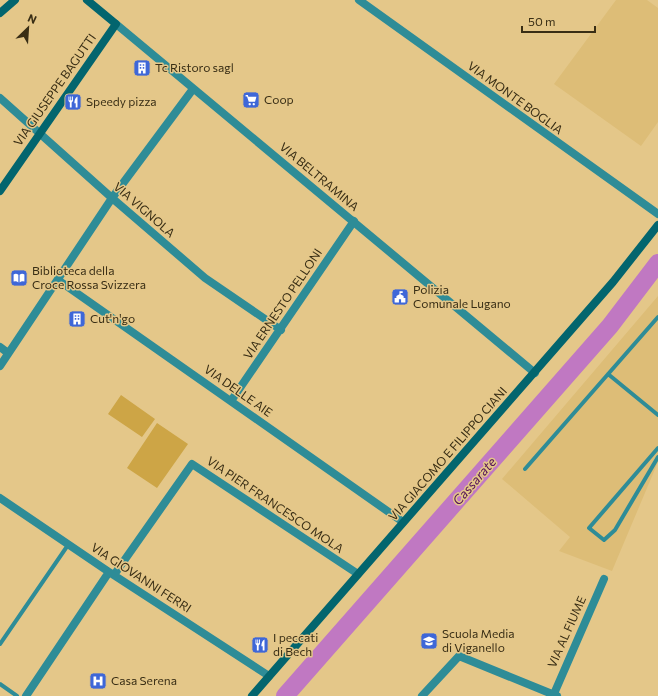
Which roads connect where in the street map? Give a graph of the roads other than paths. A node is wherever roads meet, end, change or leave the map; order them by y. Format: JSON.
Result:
{"nodes":[{"id":1,"x":15,"y":0,"type":"edge"},
{"id":2,"x":87,"y":0,"type":"edge"},
{"id":3,"x":359,"y":0,"type":"edge"},
{"id":4,"x":0,"y":13,"type":"edge"},
{"id":5,"x":116,"y":24,"type":"junction"},
{"id":6,"x":193,"y":88,"type":"junction"},
{"id":7,"x":0,"y":98,"type":"edge"},
{"id":8,"x":39,"y":134,"type":"junction"},
{"id":9,"x":0,"y":191,"type":"edge"},
{"id":10,"x":112,"y":198,"type":"junction"},
{"id":11,"x":658,"y":214,"type":"edge"},
{"id":12,"x":354,"y":221,"type":"junction"},
{"id":13,"x":658,"y":225,"type":"edge"},
{"id":14,"x":58,"y":280,"type":"junction"},
{"id":15,"x":658,"y":317,"type":"edge"},
{"id":16,"x":281,"y":330,"type":"junction"},
{"id":17,"x":0,"y":347,"type":"edge"},
{"id":18,"x":8,"y":353,"type":"junction"},
{"id":19,"x":0,"y":366,"type":"edge"},
{"id":20,"x":535,"y":373,"type":"junction"},
{"id":21,"x":608,"y":374,"type":"junction"},
{"id":22,"x":231,"y":401,"type":"junction"},
{"id":23,"x":658,"y":415,"type":"edge"},
{"id":24,"x":658,"y":448,"type":"edge"},
{"id":25,"x":658,"y":456,"type":"edge"},
{"id":26,"x":525,"y":469,"type":"dead end"},
{"id":27,"x":0,"y":498,"type":"edge"},
{"id":28,"x":403,"y":522,"type":"junction"},
{"id":29,"x":68,"y":545,"type":"junction"},
{"id":30,"x":112,"y":573,"type":"junction"},
{"id":31,"x":358,"y":574,"type":"junction"},
{"id":32,"x":604,"y":579,"type":"dead end"},
{"id":33,"x":0,"y":644,"type":"edge"},
{"id":34,"x":269,"y":676,"type":"junction"},
{"id":35,"x":0,"y":684,"type":"edge"},
{"id":36,"x":17,"y":696,"type":"edge"},
{"id":37,"x":26,"y":696,"type":"edge"},
{"id":38,"x":252,"y":696,"type":"edge"},
{"id":39,"x":422,"y":696,"type":"edge"},
{"id":40,"x":554,"y":696,"type":"edge"}],
"edges":[{"from":1,"to":4,"type":"main road"},
{"from":2,"to":5,"type":"main road","name":"VIA BELTRAMINA"},
{"from":3,"to":11,"type":"street","name":"VIA MONTE BOGLIA"},
{"from":5,"to":6,"type":"street","name":"VIA BELTRAMINA"},
{"from":5,"to":8,"type":"main road","name":"VIA GIUSEPPE BAGUTTI"},
{"from":6,"to":10,"type":"street"},
{"from":6,"to":12,"type":"street","name":"VIA BELTRAMINA"},
{"from":7,"to":8,"type":"street","name":"VIA VIGNOLA"},
{"from":8,"to":9,"type":"main road","name":"VIA GIUSEPPE BAGUTTI"},
{"from":8,"to":10,"type":"street","name":"VIA VIGNOLA"},
{"from":10,"to":14,"type":"street"},
{"from":10,"to":16,"type":"street","name":"VIA VIGNOLA"},
{"from":12,"to":16,"type":"street","name":"VIA ERNESTO PELLONI"},
{"from":12,"to":20,"type":"street","name":"VIA BELTRAMINA"},
{"from":13,"to":20,"type":"main road","name":"VIA GIACOMO E FILIPPO CIANI"},
{"from":14,"to":18,"type":"street"},
{"from":14,"to":22,"type":"street","name":"VIA DELLE AIE"},
{"from":15,"to":21,"type":"lane"},
{"from":16,"to":22,"type":"street","name":"VIA ERNESTO PELLONI"},
{"from":17,"to":18,"type":"street"},
{"from":18,"to":19,"type":"street"},
{"from":20,"to":28,"type":"main road","name":"VIA GIACOMO E FILIPPO CIANI"},
{"from":21,"to":23,"type":"lane"},
{"from":21,"to":26,"type":"lane"},
{"from":22,"to":28,"type":"street","name":"VIA DELLE AIE"},
{"from":24,"to":25,"type":"lane"},
{"from":27,"to":29,"type":"street","name":"VIA GIOVANNI FERRI"},
{"from":28,"to":31,"type":"main road","name":"VIA GIACOMO E FILIPPO CIANI"},
{"from":29,"to":30,"type":"street","name":"VIA GIOVANNI FERRI"},
{"from":29,"to":33,"type":"lane"},
{"from":30,"to":31,"type":"street","name":"VIA PIER FRANCESCO MOLA"},
{"from":30,"to":34,"type":"street","name":"VIA GIOVANNI FERRI"},
{"from":30,"to":37,"type":"street"},
{"from":31,"to":34,"type":"main road","name":"VIA GIACOMO E FILIPPO CIANI"},
{"from":32,"to":40,"type":"street","name":"VIA AL FIUME"},
{"from":34,"to":38,"type":"main road","name":"VIA GIACOMO E FILIPPO CIANI"},
{"from":35,"to":36,"type":"lane"},
{"from":39,"to":40,"type":"street","name":"VIA AL FIUME"}]}
